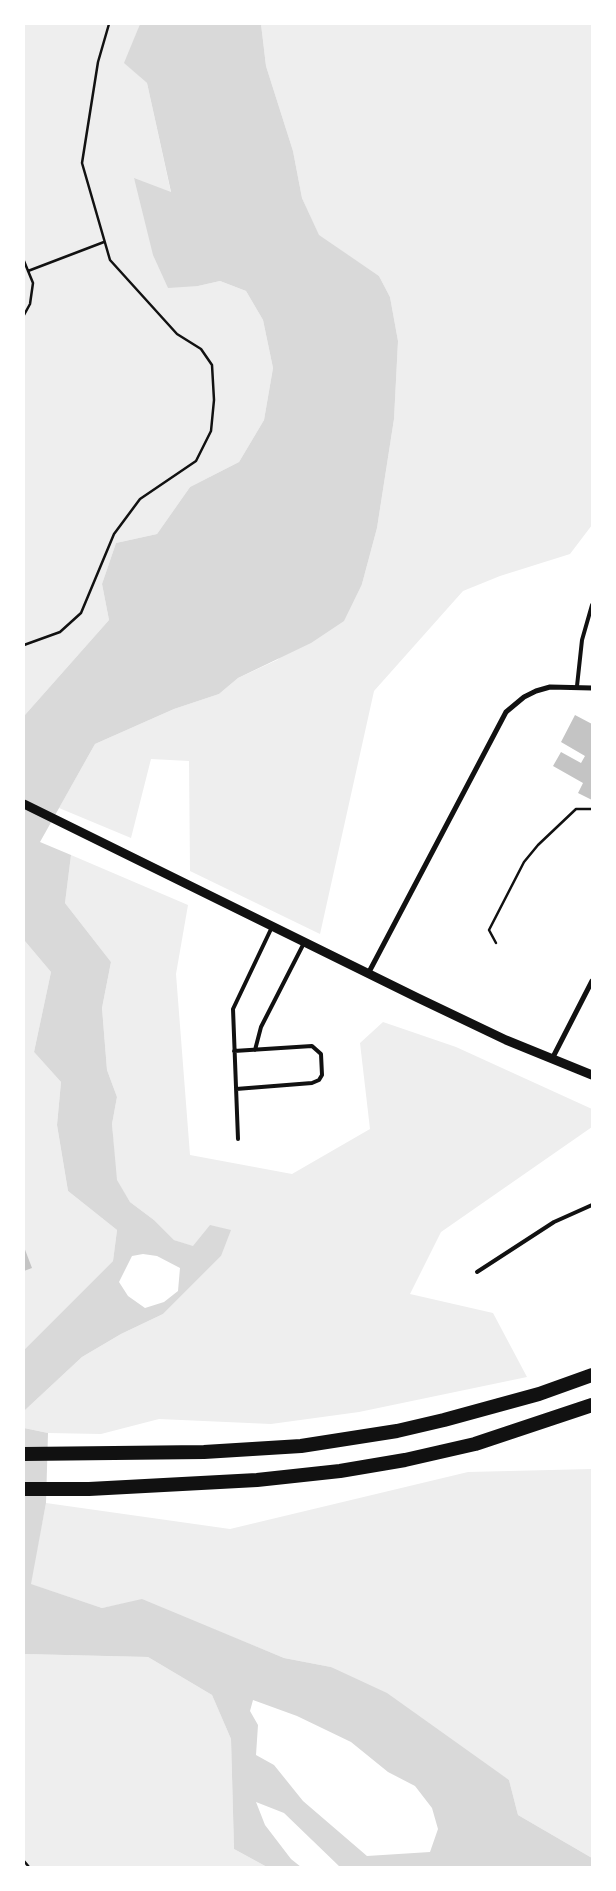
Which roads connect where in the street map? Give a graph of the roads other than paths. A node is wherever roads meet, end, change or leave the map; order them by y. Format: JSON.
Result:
{"nodes":[{"id":1,"x":592,"y":604,"type":"edge"},
{"id":2,"x":577,"y":686,"type":"junction"},
{"id":3,"x":592,"y":688,"type":"edge"},
{"id":4,"x":24,"y":804,"type":"edge"},
{"id":5,"x":273,"y":925,"type":"junction"},
{"id":6,"x":305,"y":941,"type":"junction"},
{"id":7,"x":369,"y":972,"type":"junction"},
{"id":8,"x":592,"y":981,"type":"edge"},
{"id":9,"x":255,"y":1050,"type":"junction"},
{"id":10,"x":234,"y":1051,"type":"junction"},
{"id":11,"x":552,"y":1060,"type":"junction"},
{"id":12,"x":592,"y":1075,"type":"edge"},
{"id":13,"x":236,"y":1089,"type":"junction"},
{"id":14,"x":238,"y":1139,"type":"dead end"},
{"id":15,"x":592,"y":1205,"type":"edge"},
{"id":16,"x":478,"y":1272,"type":"dead end"},
{"id":17,"x":592,"y":1375,"type":"edge"},
{"id":18,"x":592,"y":1405,"type":"edge"},
{"id":19,"x":24,"y":1454,"type":"edge"},
{"id":20,"x":24,"y":1489,"type":"edge"}],
"edges":[{"from":1,"to":2,"type":"lane"},
{"from":2,"to":3,"type":"street"},
{"from":2,"to":7,"type":"street"},
{"from":4,"to":5,"type":"street"},
{"from":5,"to":6,"type":"street"},
{"from":5,"to":10,"type":"lane"},
{"from":6,"to":7,"type":"street"},
{"from":6,"to":9,"type":"lane"},
{"from":7,"to":11,"type":"street"},
{"from":8,"to":11,"type":"street"},
{"from":9,"to":10,"type":"lane"},
{"from":9,"to":13,"type":"lane"},
{"from":10,"to":13,"type":"lane"},
{"from":11,"to":12,"type":"street"},
{"from":13,"to":14,"type":"lane"},
{"from":15,"to":16,"type":"lane"},
{"from":17,"to":19,"type":"highway"},
{"from":18,"to":20,"type":"highway"}]}
